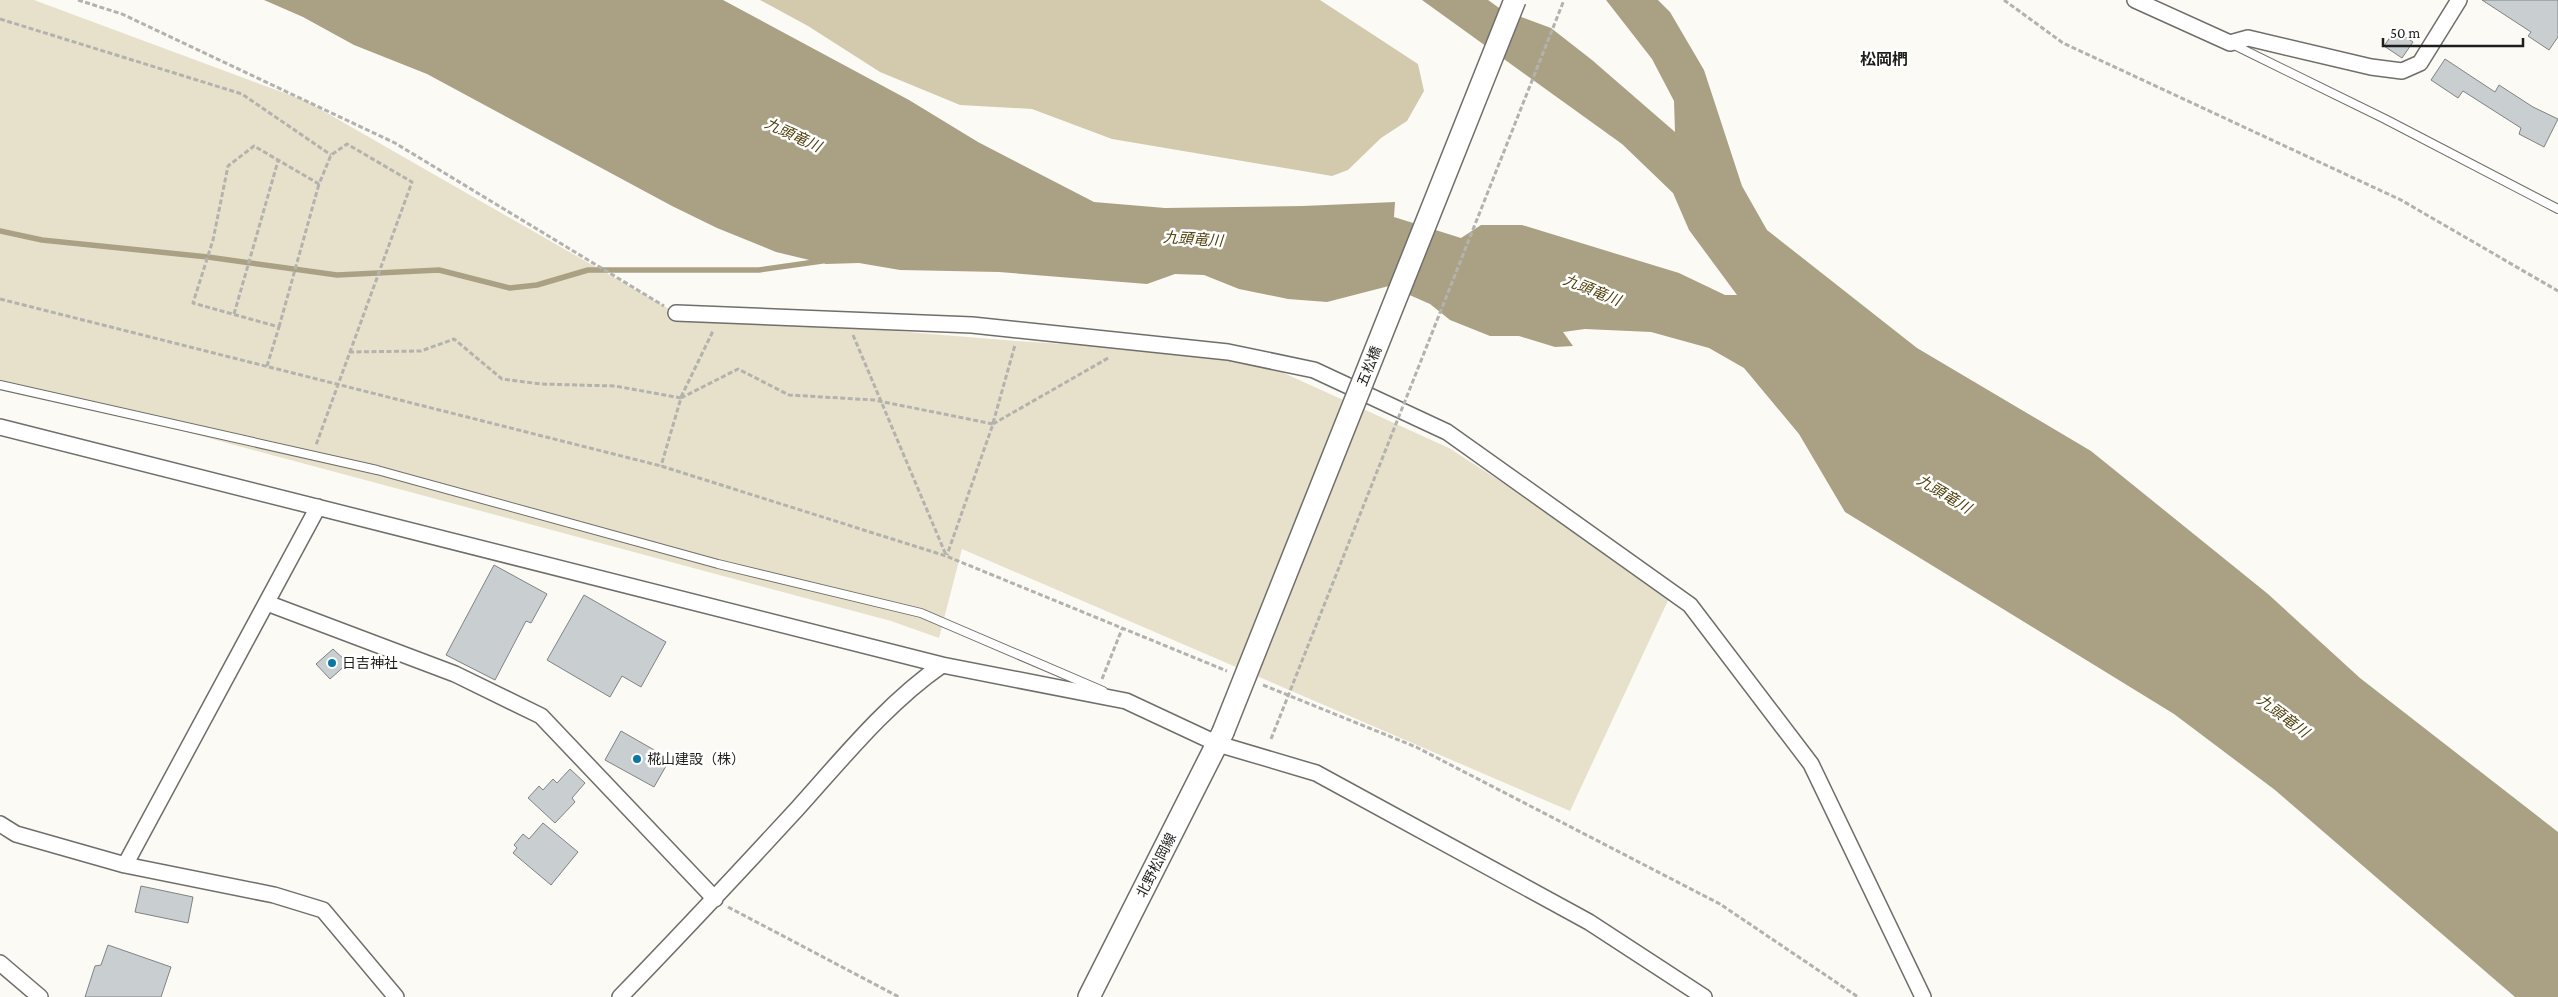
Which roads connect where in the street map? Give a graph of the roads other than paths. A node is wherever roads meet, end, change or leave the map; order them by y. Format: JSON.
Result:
{"nodes":[{"id":1,"x":1515,"y":0,"type":"edge"},
{"id":2,"x":2135,"y":0,"type":"edge"},
{"id":3,"x":2459,"y":0,"type":"edge"},
{"id":4,"x":2230,"y":43,"type":"junction"},
{"id":5,"x":2558,"y":209,"type":"edge"},
{"id":6,"x":676,"y":313,"type":"road end"},
{"id":7,"x":0,"y":385,"type":"edge"},
{"id":8,"x":0,"y":427,"type":"edge"},
{"id":9,"x":318,"y":507,"type":"junction"},
{"id":10,"x":267,"y":603,"type":"junction"},
{"id":11,"x":942,"y":665,"type":"junction"},
{"id":12,"x":1126,"y":701,"type":"junction"},
{"id":13,"x":1221,"y":738,"type":"junction"},
{"id":14,"x":0,"y":824,"type":"edge"},
{"id":15,"x":125,"y":865,"type":"junction"},
{"id":16,"x":714,"y":899,"type":"junction"},
{"id":17,"x":0,"y":963,"type":"edge"},
{"id":18,"x":40,"y":997,"type":"edge"},
{"id":19,"x":396,"y":997,"type":"edge"},
{"id":20,"x":620,"y":997,"type":"edge"},
{"id":21,"x":1089,"y":997,"type":"edge"},
{"id":22,"x":1704,"y":997,"type":"edge"},
{"id":23,"x":1924,"y":997,"type":"edge"}],
"edges":[{"from":1,"to":13,"type":"main road","name":"五松橋","bridge":true},
{"from":2,"to":4,"type":"street"},
{"from":3,"to":4,"type":"street"},
{"from":4,"to":5,"type":"lane"},
{"from":6,"to":23,"type":"street"},
{"from":7,"to":12,"type":"lane"},
{"from":8,"to":9,"type":"street"},
{"from":9,"to":10,"type":"street"},
{"from":9,"to":11,"type":"street"},
{"from":10,"to":15,"type":"street"},
{"from":10,"to":16,"type":"street"},
{"from":11,"to":12,"type":"street"},
{"from":11,"to":16,"type":"street"},
{"from":12,"to":13,"type":"street"},
{"from":13,"to":21,"type":"main road","name":"北野松岡線"},
{"from":13,"to":22,"type":"street"},
{"from":14,"to":15,"type":"street"},
{"from":15,"to":19,"type":"street"},
{"from":16,"to":20,"type":"street"},
{"from":17,"to":18,"type":"street"}]}
